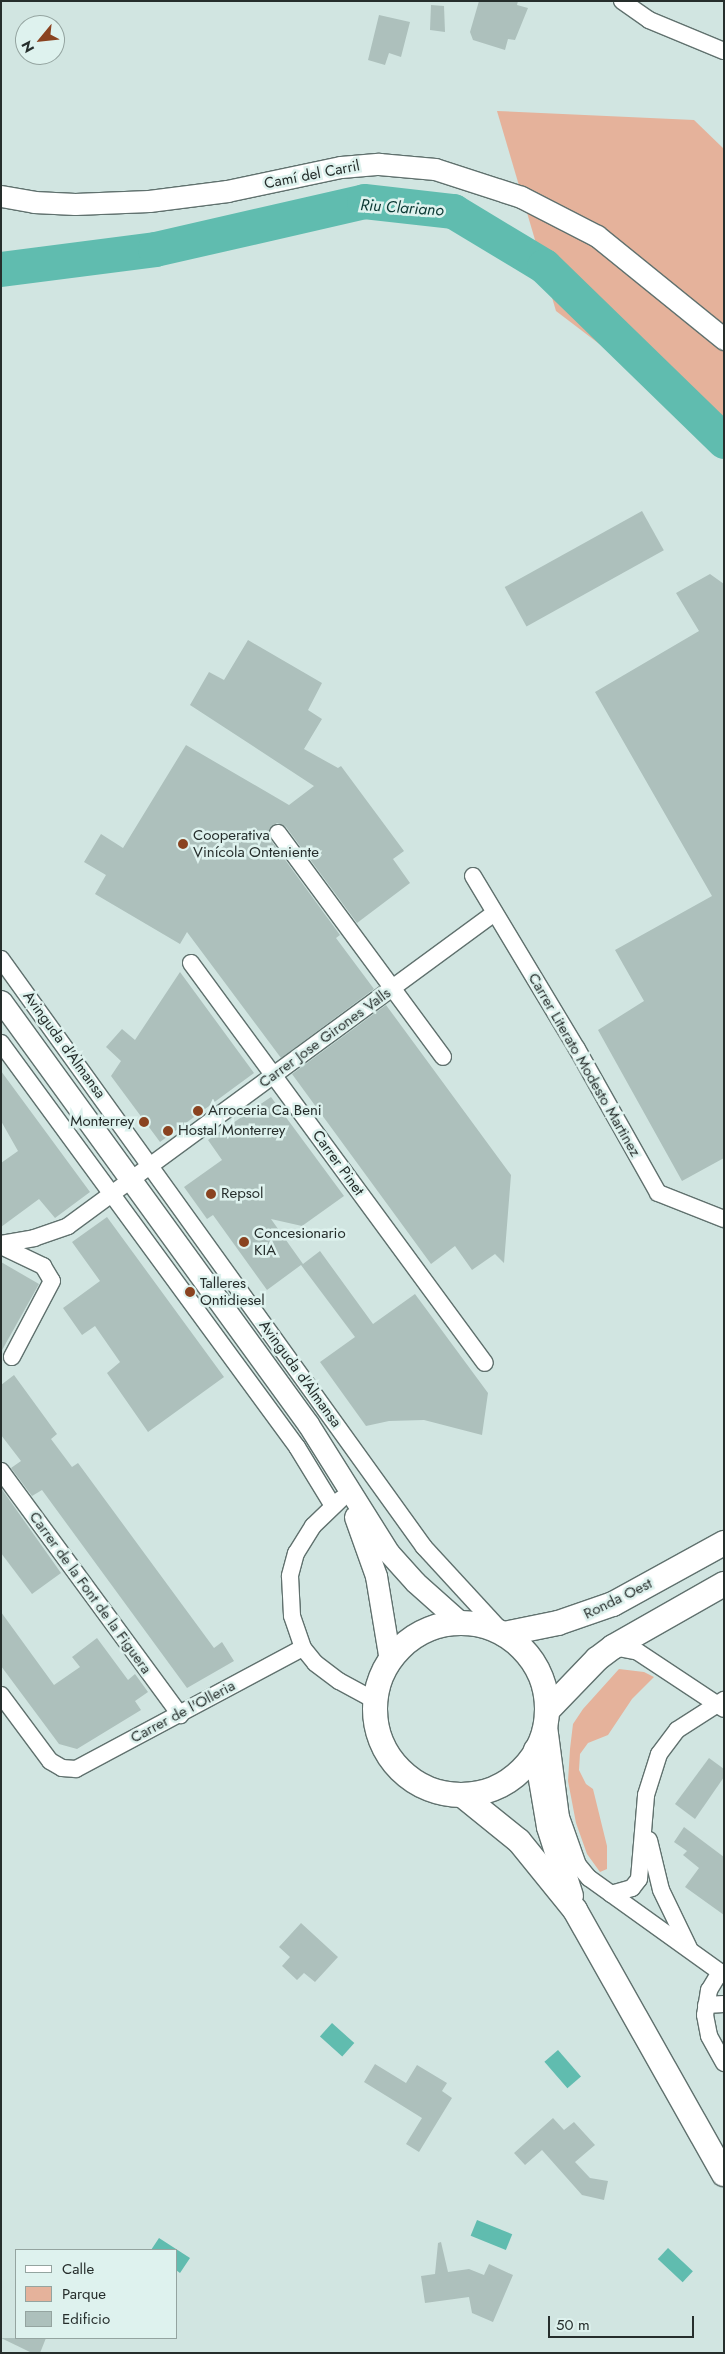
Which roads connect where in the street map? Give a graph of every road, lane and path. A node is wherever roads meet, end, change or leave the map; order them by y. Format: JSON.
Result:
{"nodes":[{"id":1,"x":622,"y":1,"type":"edge"},
{"id":2,"x":724,"y":51,"type":"edge"},
{"id":3,"x":1,"y":196,"type":"edge"},
{"id":4,"x":724,"y":339,"type":"edge"},
{"id":5,"x":278,"y":833,"type":"dead end"},
{"id":6,"x":473,"y":876,"type":"dead end"},
{"id":7,"x":494,"y":914,"type":"junction"},
{"id":8,"x":1,"y":959,"type":"edge"},
{"id":9,"x":191,"y":963,"type":"dead end"},
{"id":10,"x":394,"y":988,"type":"junction"},
{"id":11,"x":29,"y":996,"type":"junction"},
{"id":12,"x":4,"y":1006,"type":"edge"},
{"id":13,"x":1,"y":1042,"type":"edge"},
{"id":14,"x":443,"y":1057,"type":"dead end"},
{"id":15,"x":274,"y":1076,"type":"junction"},
{"id":16,"x":152,"y":1167,"type":"junction"},
{"id":17,"x":132,"y":1181,"type":"junction"},
{"id":18,"x":114,"y":1194,"type":"junction"},
{"id":19,"x":724,"y":1219,"type":"edge"},
{"id":20,"x":1,"y":1245,"type":"edge"},
{"id":21,"x":12,"y":1357,"type":"dead end"},
{"id":22,"x":485,"y":1362,"type":"dead end"},
{"id":23,"x":1,"y":1471,"type":"edge"},
{"id":24,"x":342,"y":1495,"type":"junction"},
{"id":25,"x":724,"y":1543,"type":"edge"},
{"id":26,"x":724,"y":1584,"type":"edge"},
{"id":27,"x":461,"y":1622,"type":"junction"},
{"id":28,"x":504,"y":1634,"type":"junction"},
{"id":29,"x":613,"y":1647,"type":"junction"},
{"id":30,"x":303,"y":1648,"type":"junction"},
{"id":31,"x":390,"y":1661,"type":"junction"},
{"id":32,"x":1,"y":1695,"type":"edge"},
{"id":33,"x":376,"y":1701,"type":"junction"},
{"id":34,"x":721,"y":1705,"type":"edge"},
{"id":35,"x":547,"y":1711,"type":"junction"},
{"id":36,"x":180,"y":1714,"type":"junction"},
{"id":37,"x":536,"y":1750,"type":"junction"},
{"id":38,"x":462,"y":1795,"type":"junction"},
{"id":39,"x":644,"y":1814,"type":"junction"},
{"id":40,"x":611,"y":1894,"type":"junction"},
{"id":41,"x":575,"y":1910,"type":"junction"},
{"id":42,"x":692,"y":1953,"type":"junction"},
{"id":43,"x":722,"y":1974,"type":"edge"},
{"id":44,"x":724,"y":2004,"type":"edge"},
{"id":45,"x":706,"y":2005,"type":"junction"},
{"id":46,"x":724,"y":2063,"type":"edge"},
{"id":47,"x":724,"y":2174,"type":"edge"}],
"edges":[{"from":1,"to":2,"type":"street"},
{"from":3,"to":4,"type":"street","name":"Camí del Carril"},
{"from":5,"to":10,"type":"street"},
{"from":6,"to":7,"type":"street","name":"Carrer Literato Modesto Martinez"},
{"from":7,"to":10,"type":"street","name":"Carrer Jose Girones Valls"},
{"from":7,"to":19,"type":"street","name":"Carrer Literato Modesto Martinez"},
{"from":8,"to":11,"type":"street","name":"Avinguda d'Almansa"},
{"from":9,"to":15,"type":"street","name":"Carrer Pinet"},
{"from":10,"to":14,"type":"street"},
{"from":10,"to":15,"type":"street","name":"Carrer Jose Girones Valls"},
{"from":11,"to":12,"type":"street"},
{"from":11,"to":16,"type":"street","name":"Avinguda d'Almansa"},
{"from":12,"to":17,"type":"street","name":"Avinguda d'Almansa"},
{"from":13,"to":18,"type":"street","name":"Avinguda d'Almansa"},
{"from":15,"to":16,"type":"street","name":"Carrer Jose Girones Valls"},
{"from":15,"to":22,"type":"street","name":"Carrer Pinet"},
{"from":16,"to":17,"type":"street","name":"Carrer Jose Girones Valls"},
{"from":16,"to":28,"type":"street","name":"Avinguda d'Almansa"},
{"from":17,"to":18,"type":"street","name":"Carrer Jose Girones Valls"},
{"from":17,"to":24,"type":"street","name":"Avinguda d'Almansa"},
{"from":18,"to":20,"type":"street","name":"Carrer Jose Girones Valls"},
{"from":18,"to":24,"type":"street","name":"Avinguda d'Almansa"},
{"from":20,"to":21,"type":"street"},
{"from":23,"to":36,"type":"street","name":"Carrer de la Font de la Figuera"},
{"from":24,"to":27,"type":"street","name":"Avinguda d'Almansa"},
{"from":24,"to":30,"type":"street"},
{"from":24,"to":31,"type":"street","name":"Avinguda d'Almansa"},
{"from":25,"to":28,"type":"main road","name":"Ronda Oest"},
{"from":26,"to":29,"type":"main road"},
{"from":27,"to":28,"type":"main road"},
{"from":27,"to":31,"type":"main road"},
{"from":28,"to":35,"type":"main road"},
{"from":29,"to":34,"type":"street"},
{"from":29,"to":35,"type":"main road"},
{"from":30,"to":33,"type":"street"},
{"from":30,"to":36,"type":"street","name":"Carrer de l'Olleria"},
{"from":31,"to":33,"type":"main road"},
{"from":32,"to":36,"type":"street","name":"Carrer de l'Olleria"},
{"from":33,"to":38,"type":"main road"},
{"from":34,"to":39,"type":"street"},
{"from":35,"to":37,"type":"main road"},
{"from":35,"to":40,"type":"street"},
{"from":37,"to":38,"type":"main road"},
{"from":37,"to":41,"type":"main road"},
{"from":38,"to":41,"type":"main road"},
{"from":39,"to":40,"type":"street"},
{"from":39,"to":42,"type":"street"},
{"from":40,"to":42,"type":"street"},
{"from":41,"to":47,"type":"main road"},
{"from":42,"to":43,"type":"street"},
{"from":43,"to":45,"type":"street"},
{"from":44,"to":45,"type":"street"},
{"from":45,"to":46,"type":"street"}]}
